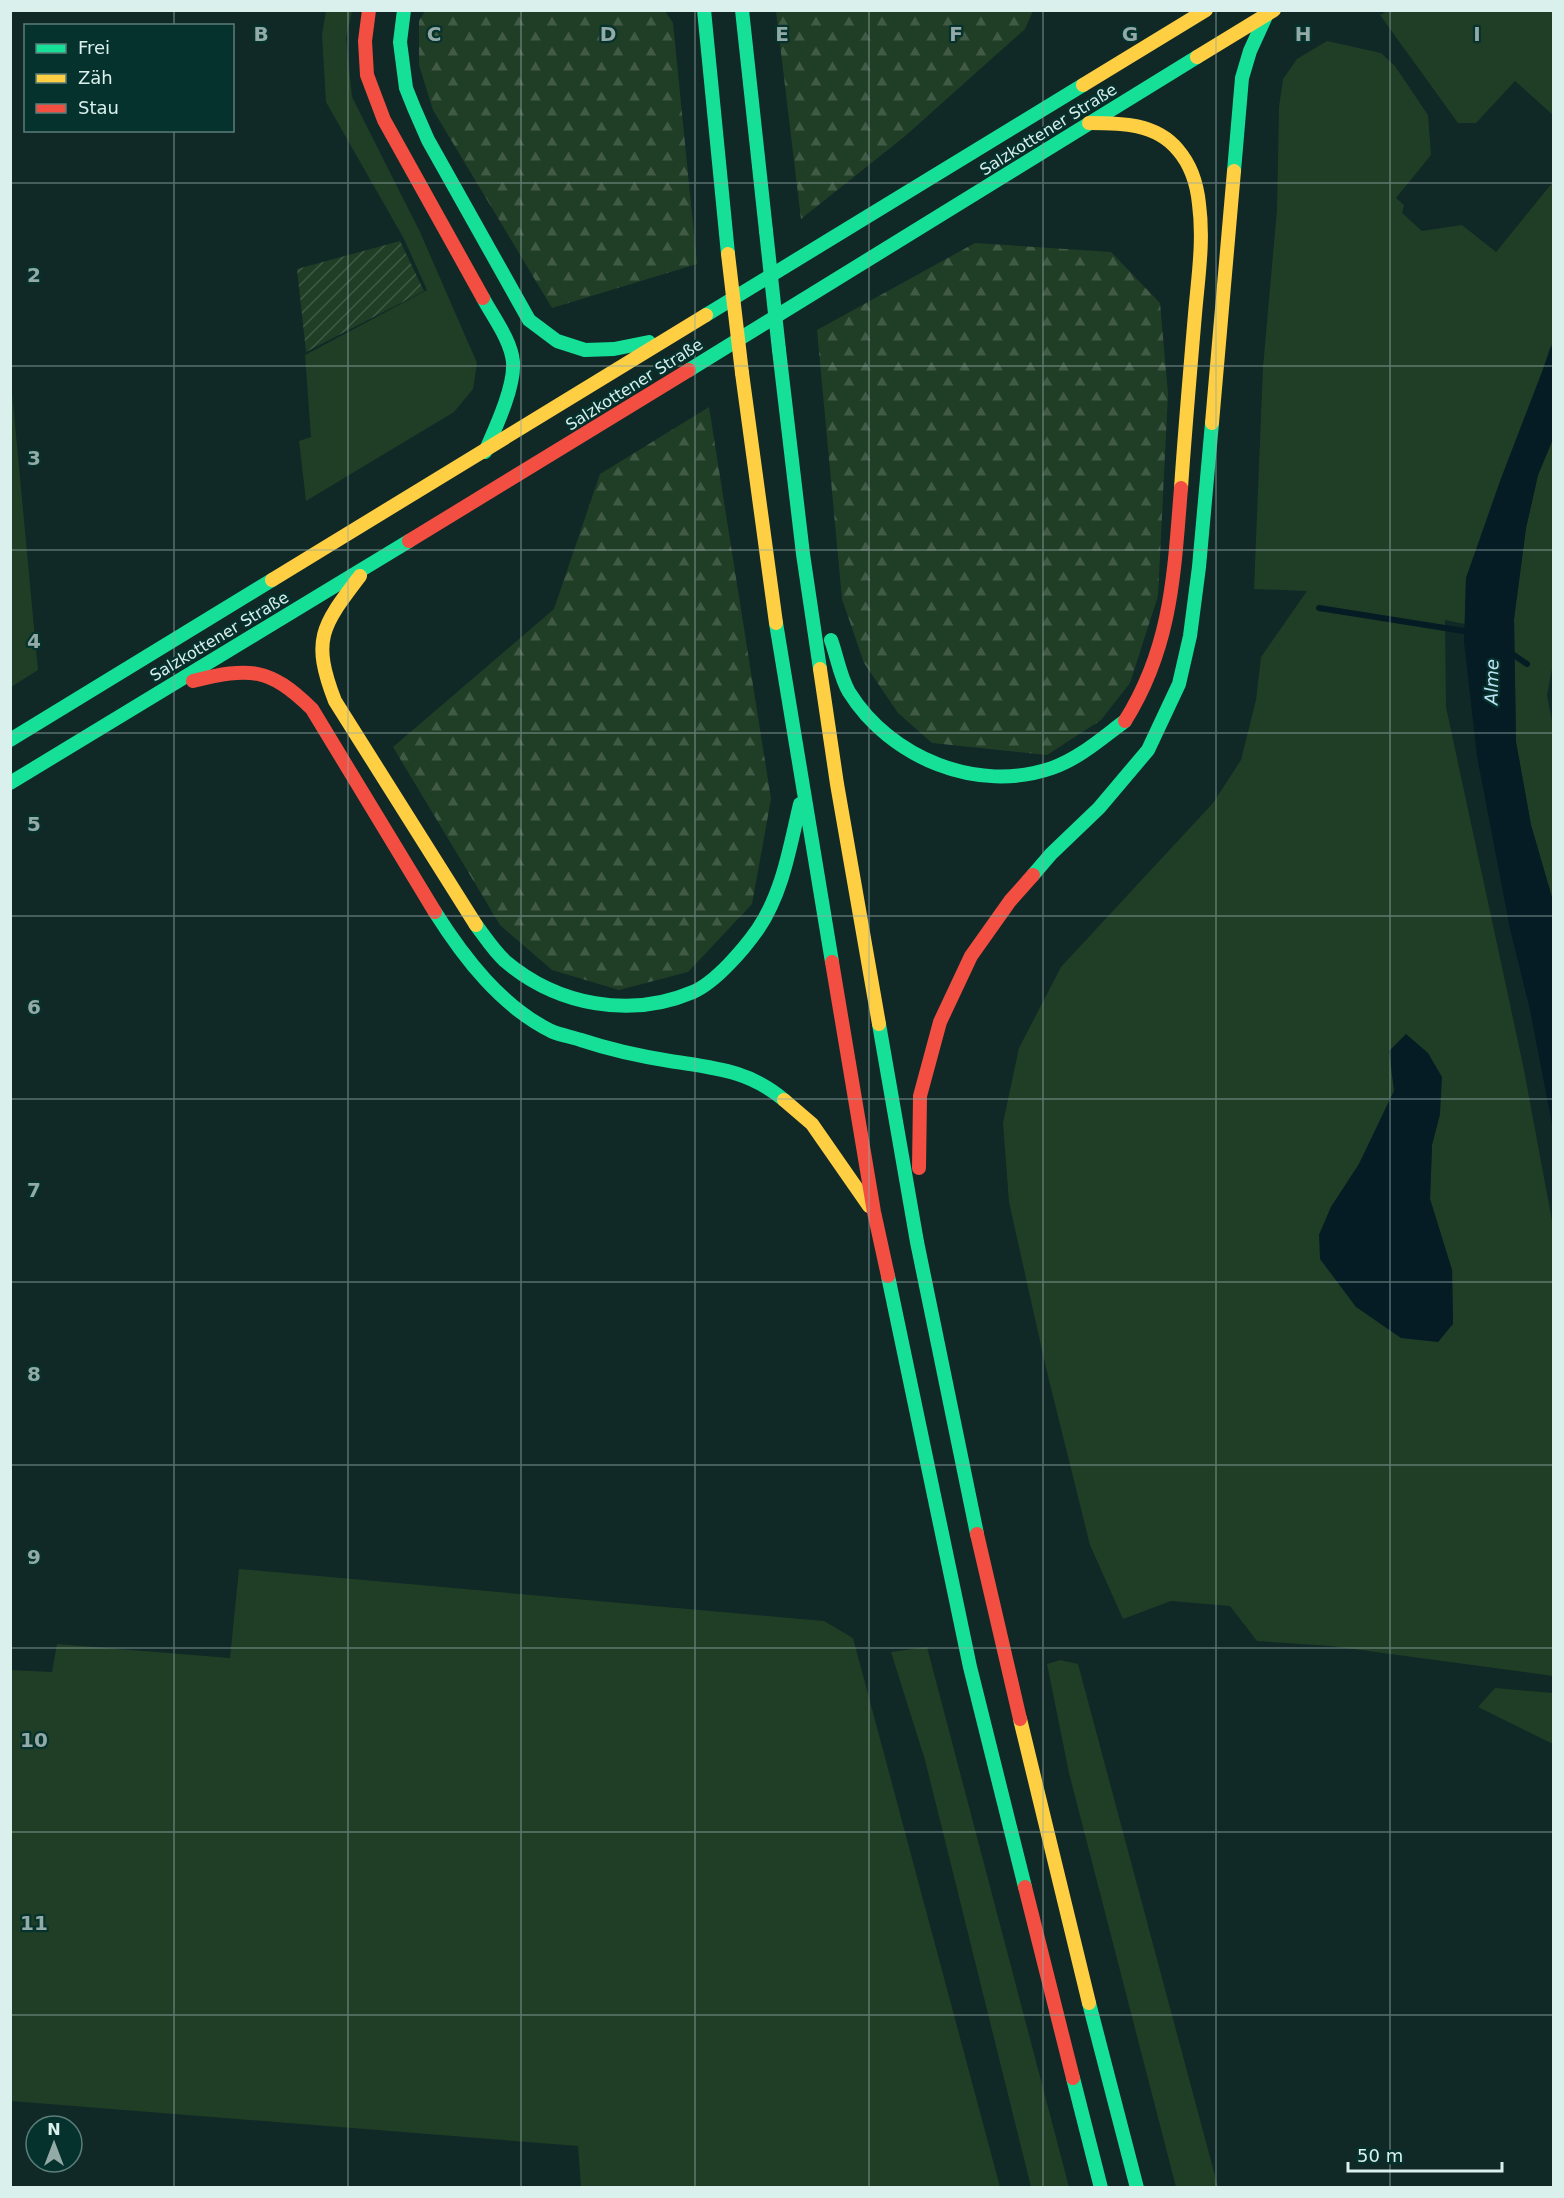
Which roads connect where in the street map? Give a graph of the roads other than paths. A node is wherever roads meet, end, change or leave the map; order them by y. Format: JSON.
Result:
{"nodes":[{"id":1,"x":369,"y":10,"type":"edge"},
{"id":2,"x":404,"y":10,"type":"edge"},
{"id":3,"x":704,"y":10,"type":"edge"},
{"id":4,"x":742,"y":10,"type":"edge"},
{"id":5,"x":1189,"y":10,"type":"edge"},
{"id":6,"x":1206,"y":10,"type":"edge"},
{"id":7,"x":1270,"y":13,"type":"edge"},
{"id":8,"x":1180,"y":26,"type":"junction"},
{"id":9,"x":695,"y":42,"type":"dead end"},
{"id":10,"x":708,"y":73,"type":"junction"},
{"id":11,"x":1089,"y":123,"type":"junction"},
{"id":12,"x":674,"y":335,"type":"junction"},
{"id":13,"x":485,"y":452,"type":"junction"},
{"id":14,"x":803,"y":554,"type":"junction"},
{"id":15,"x":368,"y":565,"type":"junction"},
{"id":16,"x":160,"y":691,"type":"junction"},
{"id":17,"x":10,"y":741,"type":"edge"},
{"id":18,"x":10,"y":783,"type":"edge"},
{"id":19,"x":803,"y":790,"type":"junction"},
{"id":20,"x":874,"y":1212,"type":"junction"},
{"id":21,"x":917,"y":1242,"type":"junction"},
{"id":22,"x":1101,"y":2187,"type":"edge"},
{"id":23,"x":1137,"y":2187,"type":"edge"}],
"edges":[{"from":1,"to":13,"type":"highway"},
{"from":2,"to":12,"type":"highway"},
{"from":3,"to":10,"type":"highway"},
{"from":4,"to":14,"type":"highway","bridge":true},
{"from":5,"to":8,"type":"highway"},
{"from":6,"to":8,"type":"highway","name":"Salzkottener Straße"},
{"from":7,"to":11,"type":"highway","name":"Salzkottener Straße"},
{"from":7,"to":21,"type":"highway"},
{"from":8,"to":12,"type":"highway","name":"Salzkottener Straße"},
{"from":9,"to":10,"type":"highway"},
{"from":10,"to":19,"type":"highway","bridge":true},
{"from":11,"to":14,"type":"highway"},
{"from":11,"to":15,"type":"highway","name":"Salzkottener Straße"},
{"from":12,"to":13,"type":"highway","name":"Salzkottener Straße"},
{"from":13,"to":17,"type":"highway","name":"Salzkottener Straße"},
{"from":14,"to":21,"type":"highway"},
{"from":15,"to":16,"type":"highway","name":"Salzkottener Straße"},
{"from":15,"to":19,"type":"highway"},
{"from":16,"to":18,"type":"highway","name":"Salzkottener Straße"},
{"from":16,"to":20,"type":"highway"},
{"from":19,"to":20,"type":"highway"},
{"from":20,"to":22,"type":"highway"},
{"from":21,"to":23,"type":"highway"}]}
